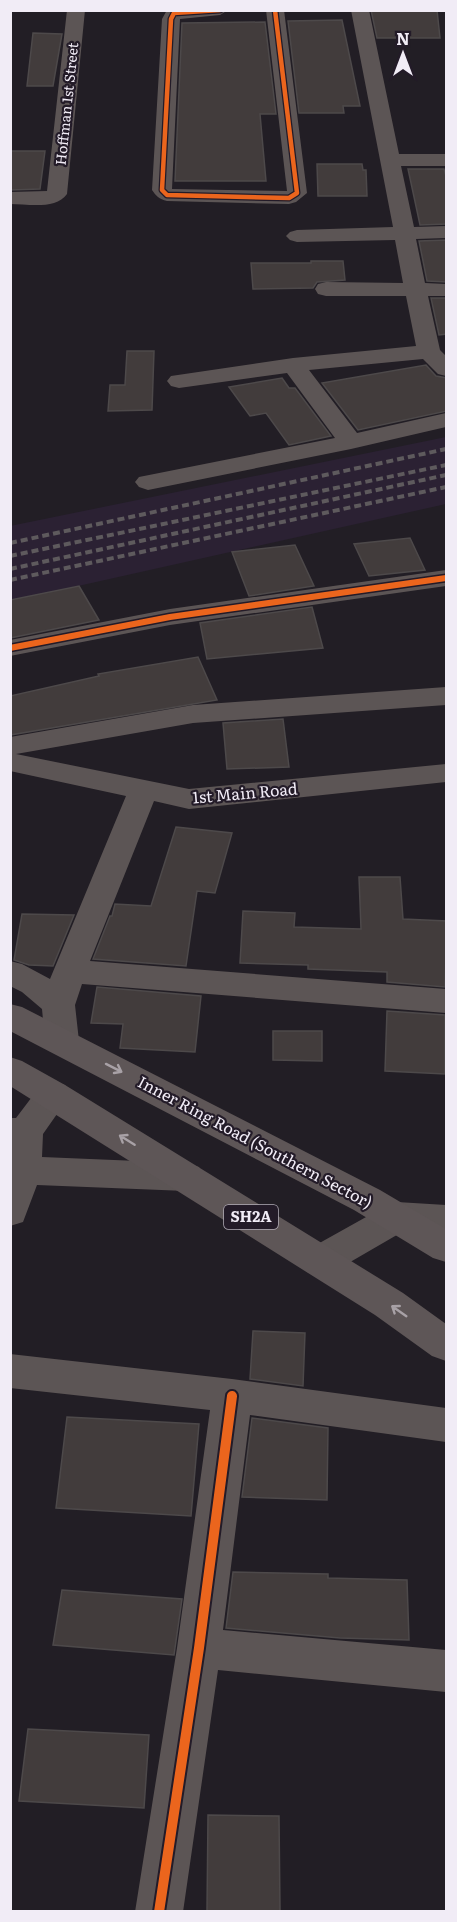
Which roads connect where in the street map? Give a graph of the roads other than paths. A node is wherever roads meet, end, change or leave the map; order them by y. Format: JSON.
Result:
{"nodes":[{"id":1,"x":76,"y":10,"type":"edge"},
{"id":2,"x":220,"y":10,"type":"edge"},
{"id":3,"x":275,"y":10,"type":"edge"},
{"id":4,"x":360,"y":10,"type":"edge"},
{"id":5,"x":391,"y":160,"type":"junction"},
{"id":6,"x":447,"y":160,"type":"edge"},
{"id":7,"x":10,"y":198,"type":"edge"},
{"id":8,"x":447,"y":232,"type":"edge"},
{"id":9,"x":404,"y":234,"type":"junction"},
{"id":10,"x":297,"y":236,"type":"dead end"},
{"id":11,"x":326,"y":289,"type":"dead end"},
{"id":12,"x":415,"y":290,"type":"junction"},
{"id":13,"x":447,"y":290,"type":"edge"},
{"id":14,"x":434,"y":340,"type":"edge"},
{"id":15,"x":293,"y":365,"type":"junction"},
{"id":16,"x":447,"y":369,"type":"edge"},
{"id":17,"x":179,"y":381,"type":"dead end"},
{"id":18,"x":447,"y":420,"type":"edge"},
{"id":19,"x":351,"y":442,"type":"junction"},
{"id":20,"x":148,"y":482,"type":"dead end"},
{"id":21,"x":445,"y":583,"type":"edge"},
{"id":22,"x":10,"y":648,"type":"edge"},
{"id":23,"x":447,"y":696,"type":"edge"},
{"id":24,"x":10,"y":746,"type":"edge"},
{"id":25,"x":10,"y":762,"type":"edge"},
{"id":26,"x":447,"y":773,"type":"edge"},
{"id":27,"x":144,"y":789,"type":"junction"},
{"id":28,"x":69,"y":971,"type":"junction"},
{"id":29,"x":10,"y":972,"type":"edge"},
{"id":30,"x":447,"y":1001,"type":"edge"},
{"id":31,"x":58,"y":1005,"type":"junction"},
{"id":32,"x":10,"y":1016,"type":"edge"},
{"id":33,"x":62,"y":1041,"type":"junction"},
{"id":34,"x":10,"y":1070,"type":"edge"},
{"id":35,"x":53,"y":1094,"type":"junction"},
{"id":36,"x":18,"y":1132,"type":"edge"},
{"id":37,"x":22,"y":1170,"type":"junction"},
{"id":38,"x":186,"y":1177,"type":"junction"},
{"id":39,"x":10,"y":1212,"type":"edge"},
{"id":40,"x":397,"y":1217,"type":"junction"},
{"id":41,"x":447,"y":1219,"type":"edge"},
{"id":42,"x":447,"y":1246,"type":"edge"},
{"id":43,"x":320,"y":1261,"type":"junction"},
{"id":44,"x":447,"y":1345,"type":"edge"},
{"id":45,"x":10,"y":1371,"type":"edge"},
{"id":46,"x":232,"y":1396,"type":"junction"},
{"id":47,"x":447,"y":1425,"type":"edge"},
{"id":48,"x":199,"y":1648,"type":"junction"},
{"id":49,"x":447,"y":1671,"type":"edge"},
{"id":50,"x":159,"y":1911,"type":"edge"}],
"edges":[{"from":1,"to":7,"type":"street","name":"Hoffman 1st Street"},
{"from":2,"to":3,"type":"street"},
{"from":4,"to":5,"type":"street"},
{"from":5,"to":6,"type":"street"},
{"from":5,"to":9,"type":"street"},
{"from":8,"to":9,"type":"street"},
{"from":9,"to":10,"type":"street"},
{"from":9,"to":12,"type":"street"},
{"from":11,"to":12,"type":"street"},
{"from":12,"to":13,"type":"street"},
{"from":12,"to":14,"type":"street"},
{"from":14,"to":15,"type":"street"},
{"from":14,"to":16,"type":"street"},
{"from":15,"to":17,"type":"street"},
{"from":15,"to":19,"type":"street"},
{"from":18,"to":19,"type":"street"},
{"from":19,"to":20,"type":"street"},
{"from":21,"to":22,"type":"street"},
{"from":23,"to":24,"type":"street"},
{"from":25,"to":27,"type":"street","name":"1st Main Road"},
{"from":26,"to":27,"type":"street","name":"1st Main Road"},
{"from":27,"to":28,"type":"street"},
{"from":28,"to":30,"type":"street"},
{"from":28,"to":31,"type":"street"},
{"from":29,"to":31,"type":"street"},
{"from":31,"to":33,"type":"street"},
{"from":32,"to":33,"type":"main road","name":"Inner Ring Road (Southern Sector)"},
{"from":33,"to":40,"type":"main road","name":"Inner Ring Road (Southern Sector)","one_way":true},
{"from":34,"to":35,"type":"main road","number":"SH2A"},
{"from":35,"to":36,"type":"street"},
{"from":38,"to":35,"type":"main road","number":"SH2A","one_way":true},
{"from":36,"to":37,"type":"street"},
{"from":37,"to":38,"type":"street"},
{"from":37,"to":39,"type":"street"},
{"from":38,"to":43,"type":"main road","number":"SH2A"},
{"from":40,"to":41,"type":"street"},
{"from":40,"to":42,"type":"main road","name":"Inner Ring Road (Southern Sector)"},
{"from":40,"to":43,"type":"street"},
{"from":44,"to":43,"type":"main road","number":"SH2A","one_way":true},
{"from":45,"to":46,"type":"street"},
{"from":46,"to":47,"type":"street"},
{"from":46,"to":48,"type":"street"},
{"from":48,"to":49,"type":"street"},
{"from":48,"to":50,"type":"street"}]}
